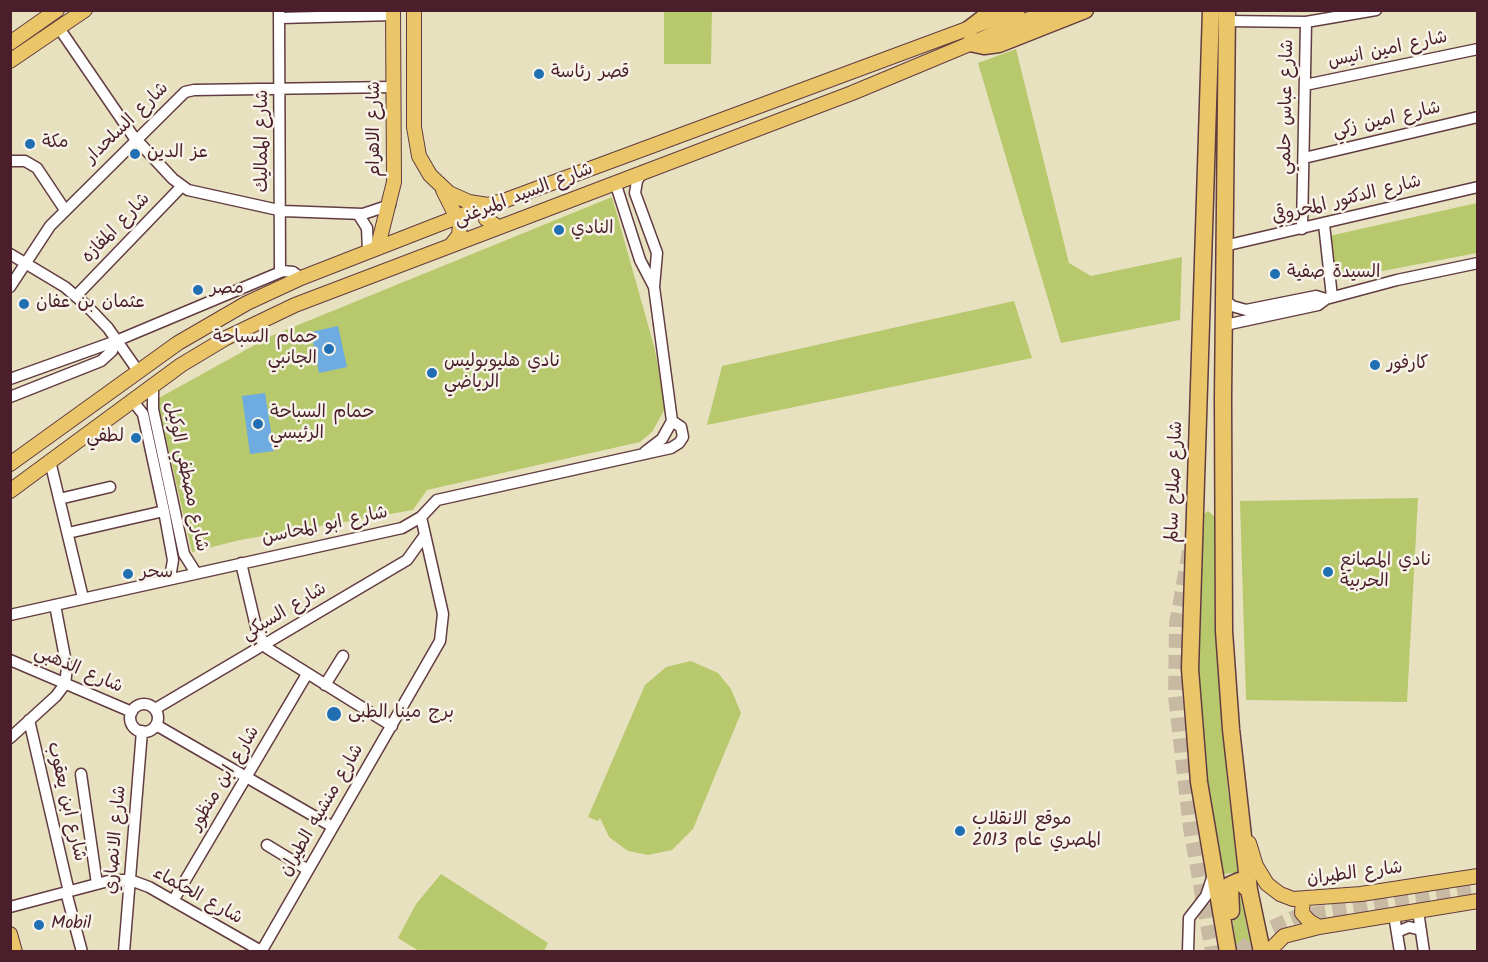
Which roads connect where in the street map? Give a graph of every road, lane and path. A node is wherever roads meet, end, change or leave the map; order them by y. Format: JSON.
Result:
{"nodes":[{"id":1,"x":85,"y":10,"type":"edge"},
{"id":2,"x":414,"y":10,"type":"edge"},
{"id":3,"x":994,"y":10,"type":"edge"},
{"id":4,"x":1018,"y":10,"type":"edge"},
{"id":5,"x":1051,"y":10,"type":"edge"},
{"id":6,"x":1085,"y":10,"type":"edge"},
{"id":7,"x":1211,"y":10,"type":"edge"},
{"id":8,"x":1372,"y":11,"type":"edge"},
{"id":9,"x":48,"y":12,"type":"edge"},
{"id":10,"x":393,"y":13,"type":"edge"},
{"id":11,"x":279,"y":14,"type":"edge"},
{"id":12,"x":1227,"y":16,"type":"edge"},
{"id":13,"x":1306,"y":22,"type":"junction"},
{"id":14,"x":59,"y":28,"type":"junction"},
{"id":15,"x":962,"y":39,"type":"junction"},
{"id":16,"x":10,"y":43,"type":"edge"},
{"id":17,"x":1478,"y":49,"type":"edge"},
{"id":18,"x":10,"y":61,"type":"edge"},
{"id":19,"x":1305,"y":85,"type":"junction"},
{"id":20,"x":393,"y":87,"type":"junction"},
{"id":21,"x":281,"y":89,"type":"junction"},
{"id":22,"x":1478,"y":117,"type":"edge"},
{"id":23,"x":136,"y":139,"type":"junction"},
{"id":24,"x":1304,"y":158,"type":"junction"},
{"id":25,"x":10,"y":161,"type":"edge"},
{"id":26,"x":643,"y":171,"type":"junction"},
{"id":27,"x":615,"y":182,"type":"junction"},
{"id":28,"x":182,"y":186,"type":"junction"},
{"id":29,"x":441,"y":187,"type":"junction"},
{"id":30,"x":1478,"y":187,"type":"edge"},
{"id":31,"x":390,"y":205,"type":"junction"},
{"id":32,"x":488,"y":205,"type":"junction"},
{"id":33,"x":65,"y":210,"type":"junction"},
{"id":34,"x":280,"y":211,"type":"junction"},
{"id":35,"x":357,"y":214,"type":"junction"},
{"id":36,"x":458,"y":216,"type":"junction"},
{"id":37,"x":1324,"y":224,"type":"junction"},
{"id":38,"x":498,"y":227,"type":"junction"},
{"id":39,"x":1302,"y":229,"type":"junction"},
{"id":40,"x":452,"y":244,"type":"junction"},
{"id":41,"x":1224,"y":246,"type":"junction"},
{"id":42,"x":373,"y":248,"type":"junction"},
{"id":43,"x":10,"y":254,"type":"edge"},
{"id":44,"x":25,"y":263,"type":"junction"},
{"id":45,"x":1478,"y":263,"type":"edge"},
{"id":46,"x":280,"y":272,"type":"junction"},
{"id":47,"x":301,"y":278,"type":"junction"},
{"id":48,"x":654,"y":286,"type":"junction"},
{"id":49,"x":10,"y":287,"type":"edge"},
{"id":50,"x":76,"y":296,"type":"junction"},
{"id":51,"x":1329,"y":298,"type":"junction"},
{"id":52,"x":1224,"y":299,"type":"junction"},
{"id":53,"x":1225,"y":325,"type":"junction"},
{"id":54,"x":116,"y":341,"type":"junction"},
{"id":55,"x":92,"y":349,"type":"junction"},
{"id":56,"x":97,"y":362,"type":"junction"},
{"id":57,"x":138,"y":371,"type":"junction"},
{"id":58,"x":10,"y":379,"type":"edge"},
{"id":59,"x":153,"y":384,"type":"junction"},
{"id":60,"x":10,"y":397,"type":"edge"},
{"id":61,"x":132,"y":400,"type":"junction"},
{"id":62,"x":672,"y":422,"type":"junction"},
{"id":63,"x":667,"y":440,"type":"junction"},
{"id":64,"x":50,"y":461,"type":"junction"},
{"id":65,"x":10,"y":464,"type":"edge"},
{"id":66,"x":110,"y":487,"type":"dead end"},
{"id":67,"x":10,"y":490,"type":"edge"},
{"id":68,"x":59,"y":499,"type":"junction"},
{"id":69,"x":1196,"y":499,"type":"junction"},
{"id":70,"x":1223,"y":499,"type":"junction"},
{"id":71,"x":164,"y":511,"type":"junction"},
{"id":72,"x":421,"y":517,"type":"junction"},
{"id":73,"x":68,"y":533,"type":"junction"},
{"id":74,"x":425,"y":536,"type":"junction"},
{"id":75,"x":242,"y":562,"type":"junction"},
{"id":76,"x":196,"y":573,"type":"junction"},
{"id":77,"x":171,"y":578,"type":"junction"},
{"id":78,"x":83,"y":598,"type":"junction"},
{"id":79,"x":55,"y":605,"type":"junction"},
{"id":80,"x":10,"y":615,"type":"edge"},
{"id":81,"x":264,"y":645,"type":"junction"},
{"id":82,"x":343,"y":656,"type":"dead end"},
{"id":83,"x":10,"y":660,"type":"edge"},
{"id":84,"x":307,"y":674,"type":"junction"},
{"id":85,"x":65,"y":684,"type":"junction"},
{"id":86,"x":325,"y":685,"type":"junction"},
{"id":87,"x":155,"y":709,"type":"junction"},
{"id":88,"x":132,"y":712,"type":"junction"},
{"id":89,"x":29,"y":720,"type":"junction"},
{"id":90,"x":156,"y":724,"type":"junction"},
{"id":91,"x":392,"y":726,"type":"junction"},
{"id":92,"x":142,"y":731,"type":"junction"},
{"id":93,"x":10,"y":738,"type":"edge"},
{"id":94,"x":81,"y":774,"type":"dead end"},
{"id":95,"x":246,"y":777,"type":"junction"},
{"id":96,"x":1243,"y":826,"type":"junction"},
{"id":97,"x":333,"y":827,"type":"junction"},
{"id":98,"x":267,"y":845,"type":"dead end"},
{"id":99,"x":308,"y":870,"type":"junction"},
{"id":100,"x":1214,"y":872,"type":"junction"},
{"id":101,"x":1478,"y":876,"type":"edge"},
{"id":102,"x":130,"y":880,"type":"junction"},
{"id":103,"x":97,"y":884,"type":"junction"},
{"id":104,"x":1250,"y":890,"type":"junction"},
{"id":105,"x":67,"y":892,"type":"junction"},
{"id":106,"x":1304,"y":899,"type":"junction"},
{"id":107,"x":173,"y":901,"type":"junction"},
{"id":108,"x":1478,"y":901,"type":"edge"},
{"id":109,"x":10,"y":907,"type":"edge"},
{"id":110,"x":1418,"y":911,"type":"junction"},
{"id":111,"x":1394,"y":915,"type":"junction"},
{"id":112,"x":1319,"y":927,"type":"junction"},
{"id":113,"x":1421,"y":930,"type":"junction"},
{"id":114,"x":1397,"y":932,"type":"junction"},
{"id":115,"x":10,"y":934,"type":"edge"},
{"id":116,"x":1228,"y":950,"type":"edge"},
{"id":117,"x":15,"y":951,"type":"edge"},
{"id":118,"x":82,"y":951,"type":"edge"},
{"id":119,"x":124,"y":951,"type":"edge"},
{"id":120,"x":261,"y":951,"type":"edge"},
{"id":121,"x":1188,"y":951,"type":"edge"},
{"id":122,"x":1262,"y":951,"type":"edge"},
{"id":123,"x":1268,"y":951,"type":"edge"},
{"id":124,"x":1400,"y":951,"type":"edge"},
{"id":125,"x":1425,"y":951,"type":"edge"}],
"edges":[{"from":1,"to":14,"type":"main road"},
{"from":2,"to":29,"type":"main road"},
{"from":3,"to":15,"type":"highway","name":"شارع السيد الميرغنى"},
{"from":4,"to":15,"type":"main road"},
{"from":5,"to":15,"type":"main road"},
{"from":6,"to":15,"type":"highway","name":"شارع السيد الميرغنى"},
{"from":7,"to":69,"type":"highway","name":"شارع صلاح سالم"},
{"from":8,"to":13,"type":"street"},
{"from":9,"to":16,"type":"main road"},
{"from":10,"to":11,"type":"street"},
{"from":10,"to":20,"type":"main road","name":"شارع الاهرام"},
{"from":11,"to":21,"type":"street","name":"شارع المماليك"},
{"from":12,"to":13,"type":"street"},
{"from":12,"to":41,"type":"highway"},
{"from":13,"to":19,"type":"street","name":"شارع عباس حلمي"},
{"from":14,"to":18,"type":"main road"},
{"from":14,"to":23,"type":"street"},
{"from":15,"to":26,"type":"main road","name":"شارع السيد الميرغنى"},
{"from":15,"to":32,"type":"main road","name":"شارع السيد الميرغنى"},
{"from":17,"to":19,"type":"street","name":"شارع امين انيس"},
{"from":19,"to":24,"type":"street","name":"شارع عباس حلمي"},
{"from":20,"to":21,"type":"street","name":"شارع السلحدار"},
{"from":20,"to":31,"type":"main road","name":"شارع الاهرام"},
{"from":21,"to":23,"type":"street","name":"شارع السلحدار"},
{"from":21,"to":34,"type":"street","name":"شارع المماليك"},
{"from":22,"to":24,"type":"street","name":"شارع امين زكي"},
{"from":23,"to":28,"type":"street"},
{"from":23,"to":33,"type":"street","name":"شارع السلحدار"},
{"from":24,"to":39,"type":"street","name":"شارع عباس حلمي"},
{"from":25,"to":33,"type":"street"},
{"from":26,"to":27,"type":"main road","name":"شارع السيد الميرغنى"},
{"from":26,"to":48,"type":"street"},
{"from":27,"to":38,"type":"main road","name":"شارع السيد الميرغنى"},
{"from":27,"to":48,"type":"street"},
{"from":28,"to":34,"type":"street"},
{"from":28,"to":50,"type":"street","name":"شارع المفازه"},
{"from":29,"to":32,"type":"main road"},
{"from":29,"to":36,"type":"main road"},
{"from":30,"to":37,"type":"street","name":"شارع الدكتور المحروقي"},
{"from":31,"to":35,"type":"street"},
{"from":31,"to":42,"type":"main road","name":"شارع الاهرام"},
{"from":32,"to":36,"type":"main road","name":"شارع السيد الميرغنى"},
{"from":32,"to":38,"type":"main road"},
{"from":33,"to":44,"type":"street","name":"شارع السلحدار"},
{"from":34,"to":35,"type":"street"},
{"from":34,"to":46,"type":"street","name":"شارع المماليك"},
{"from":35,"to":42,"type":"street"},
{"from":36,"to":40,"type":"main road"},
{"from":36,"to":42,"type":"main road","name":"شارع السيد الميرغنى"},
{"from":37,"to":39,"type":"street","name":"شارع الدكتور المحروقي"},
{"from":37,"to":51,"type":"street"},
{"from":38,"to":40,"type":"main road","name":"شارع السيد الميرغنى"},
{"from":39,"to":41,"type":"street","name":"شارع الدكتور المحروقي"},
{"from":40,"to":59,"type":"main road","name":"شارع السيد الميرغنى"},
{"from":41,"to":52,"type":"highway"},
{"from":42,"to":47,"type":"main road","name":"شارع السيد الميرغنى"},
{"from":43,"to":44,"type":"street"},
{"from":44,"to":49,"type":"street","name":"شارع السلحدار"},
{"from":44,"to":50,"type":"street"},
{"from":45,"to":51,"type":"street"},
{"from":46,"to":47,"type":"street"},
{"from":46,"to":54,"type":"street"},
{"from":47,"to":57,"type":"main road","name":"شارع السيد الميرغنى"},
{"from":48,"to":62,"type":"street"},
{"from":50,"to":54,"type":"street"},
{"from":51,"to":52,"type":"street"},
{"from":51,"to":53,"type":"street"},
{"from":52,"to":53,"type":"highway"},
{"from":53,"to":70,"type":"highway"},
{"from":54,"to":55,"type":"street"},
{"from":54,"to":56,"type":"street"},
{"from":54,"to":57,"type":"street"},
{"from":55,"to":56,"type":"street"},
{"from":55,"to":58,"type":"street"},
{"from":56,"to":60,"type":"street"},
{"from":57,"to":65,"type":"main road","name":"شارع السيد الميرغنى"},
{"from":59,"to":61,"type":"main road","name":"شارع السيد الميرغنى"},
{"from":59,"to":76,"type":"street","name":"شارع مصطفي الوكيل"},
{"from":61,"to":64,"type":"main road","name":"شارع السيد الميرغنى"},
{"from":61,"to":71,"type":"street","name":"شارع مصطفي الوكيل"},
{"from":62,"to":63,"type":"street"},
{"from":62,"to":63,"type":"street"},
{"from":63,"to":72,"type":"street","name":"شارع ابو المحاسن"},
{"from":64,"to":67,"type":"main road","name":"شارع السيد الميرغنى"},
{"from":64,"to":68,"type":"street"},
{"from":66,"to":68,"type":"street"},
{"from":68,"to":73,"type":"street"},
{"from":69,"to":70,"type":"highway"},
{"from":69,"to":100,"type":"highway","name":"شارع صلاح سالم"},
{"from":70,"to":96,"type":"highway"},
{"from":71,"to":73,"type":"street"},
{"from":71,"to":77,"type":"street","name":"شارع مصطفي الوكيل"},
{"from":72,"to":74,"type":"street","name":"شارع منشيه الطيران"},
{"from":72,"to":75,"type":"street","name":"شارع ابو المحاسن"},
{"from":73,"to":78,"type":"street"},
{"from":74,"to":81,"type":"street","name":"شارع السبكي"},
{"from":74,"to":91,"type":"street","name":"شارع منشيه الطيران"},
{"from":75,"to":76,"type":"street","name":"شارع ابو المحاسن"},
{"from":75,"to":81,"type":"street"},
{"from":76,"to":77,"type":"street","name":"شارع ابو المحاسن"},
{"from":77,"to":78,"type":"street","name":"شارع ابو المحاسن"},
{"from":78,"to":79,"type":"street","name":"شارع ابو المحاسن"},
{"from":79,"to":80,"type":"street","name":"شارع ابو المحاسن"},
{"from":79,"to":85,"type":"street"},
{"from":81,"to":84,"type":"street"},
{"from":81,"to":87,"type":"street","name":"شارع السبكي"},
{"from":82,"to":86,"type":"street"},
{"from":83,"to":85,"type":"street","name":"شارع الذهبي"},
{"from":84,"to":86,"type":"street"},
{"from":84,"to":95,"type":"street","name":"شارع ابن منظور"},
{"from":85,"to":88,"type":"street","name":"شارع الذهبي"},
{"from":85,"to":89,"type":"street"},
{"from":86,"to":91,"type":"street"},
{"from":87,"to":88,"type":"street"},
{"from":87,"to":90,"type":"street"},
{"from":88,"to":92,"type":"street"},
{"from":89,"to":93,"type":"street"},
{"from":89,"to":105,"type":"street","name":"شارع ابن يعقوب"},
{"from":90,"to":92,"type":"street"},
{"from":90,"to":95,"type":"street"},
{"from":91,"to":97,"type":"street","name":"شارع منشيه الطيران"},
{"from":92,"to":102,"type":"street","name":"شارع الانصاري"},
{"from":94,"to":103,"type":"street"},
{"from":95,"to":97,"type":"street"},
{"from":95,"to":107,"type":"street","name":"شارع ابن منظور"},
{"from":96,"to":104,"type":"highway"},
{"from":96,"to":106,"type":"main road","name":"شارع الطيران"},
{"from":97,"to":99,"type":"street","name":"شارع منشيه الطيران"},
{"from":98,"to":99,"type":"street"},
{"from":99,"to":120,"type":"street","name":"شارع منشيه الطيران"},
{"from":100,"to":116,"type":"highway","name":"شارع صلاح سالم"},
{"from":100,"to":121,"type":"street"},
{"from":101,"to":106,"type":"main road","name":"شارع الطيران"},
{"from":102,"to":103,"type":"street","name":"شارع الحكماء"},
{"from":102,"to":107,"type":"street","name":"شارع الحكماء"},
{"from":102,"to":119,"type":"street","name":"شارع الانصاري"},
{"from":103,"to":105,"type":"street","name":"شارع الحكماء"},
{"from":104,"to":116,"type":"highway"},
{"from":104,"to":122,"type":"highway"},
{"from":105,"to":109,"type":"street","name":"شارع الحكماء"},
{"from":105,"to":118,"type":"street","name":"شارع ابن يعقوب"},
{"from":106,"to":112,"type":"main road"},
{"from":107,"to":120,"type":"street","name":"شارع الحكماء"},
{"from":108,"to":110,"type":"main road"},
{"from":110,"to":111,"type":"main road"},
{"from":110,"to":113,"type":"street"},
{"from":111,"to":112,"type":"main road"},
{"from":111,"to":114,"type":"street"},
{"from":112,"to":123,"type":"main road"},
{"from":113,"to":114,"type":"street"},
{"from":113,"to":125,"type":"street"},
{"from":114,"to":124,"type":"street"},
{"from":115,"to":117,"type":"main road"}]}
